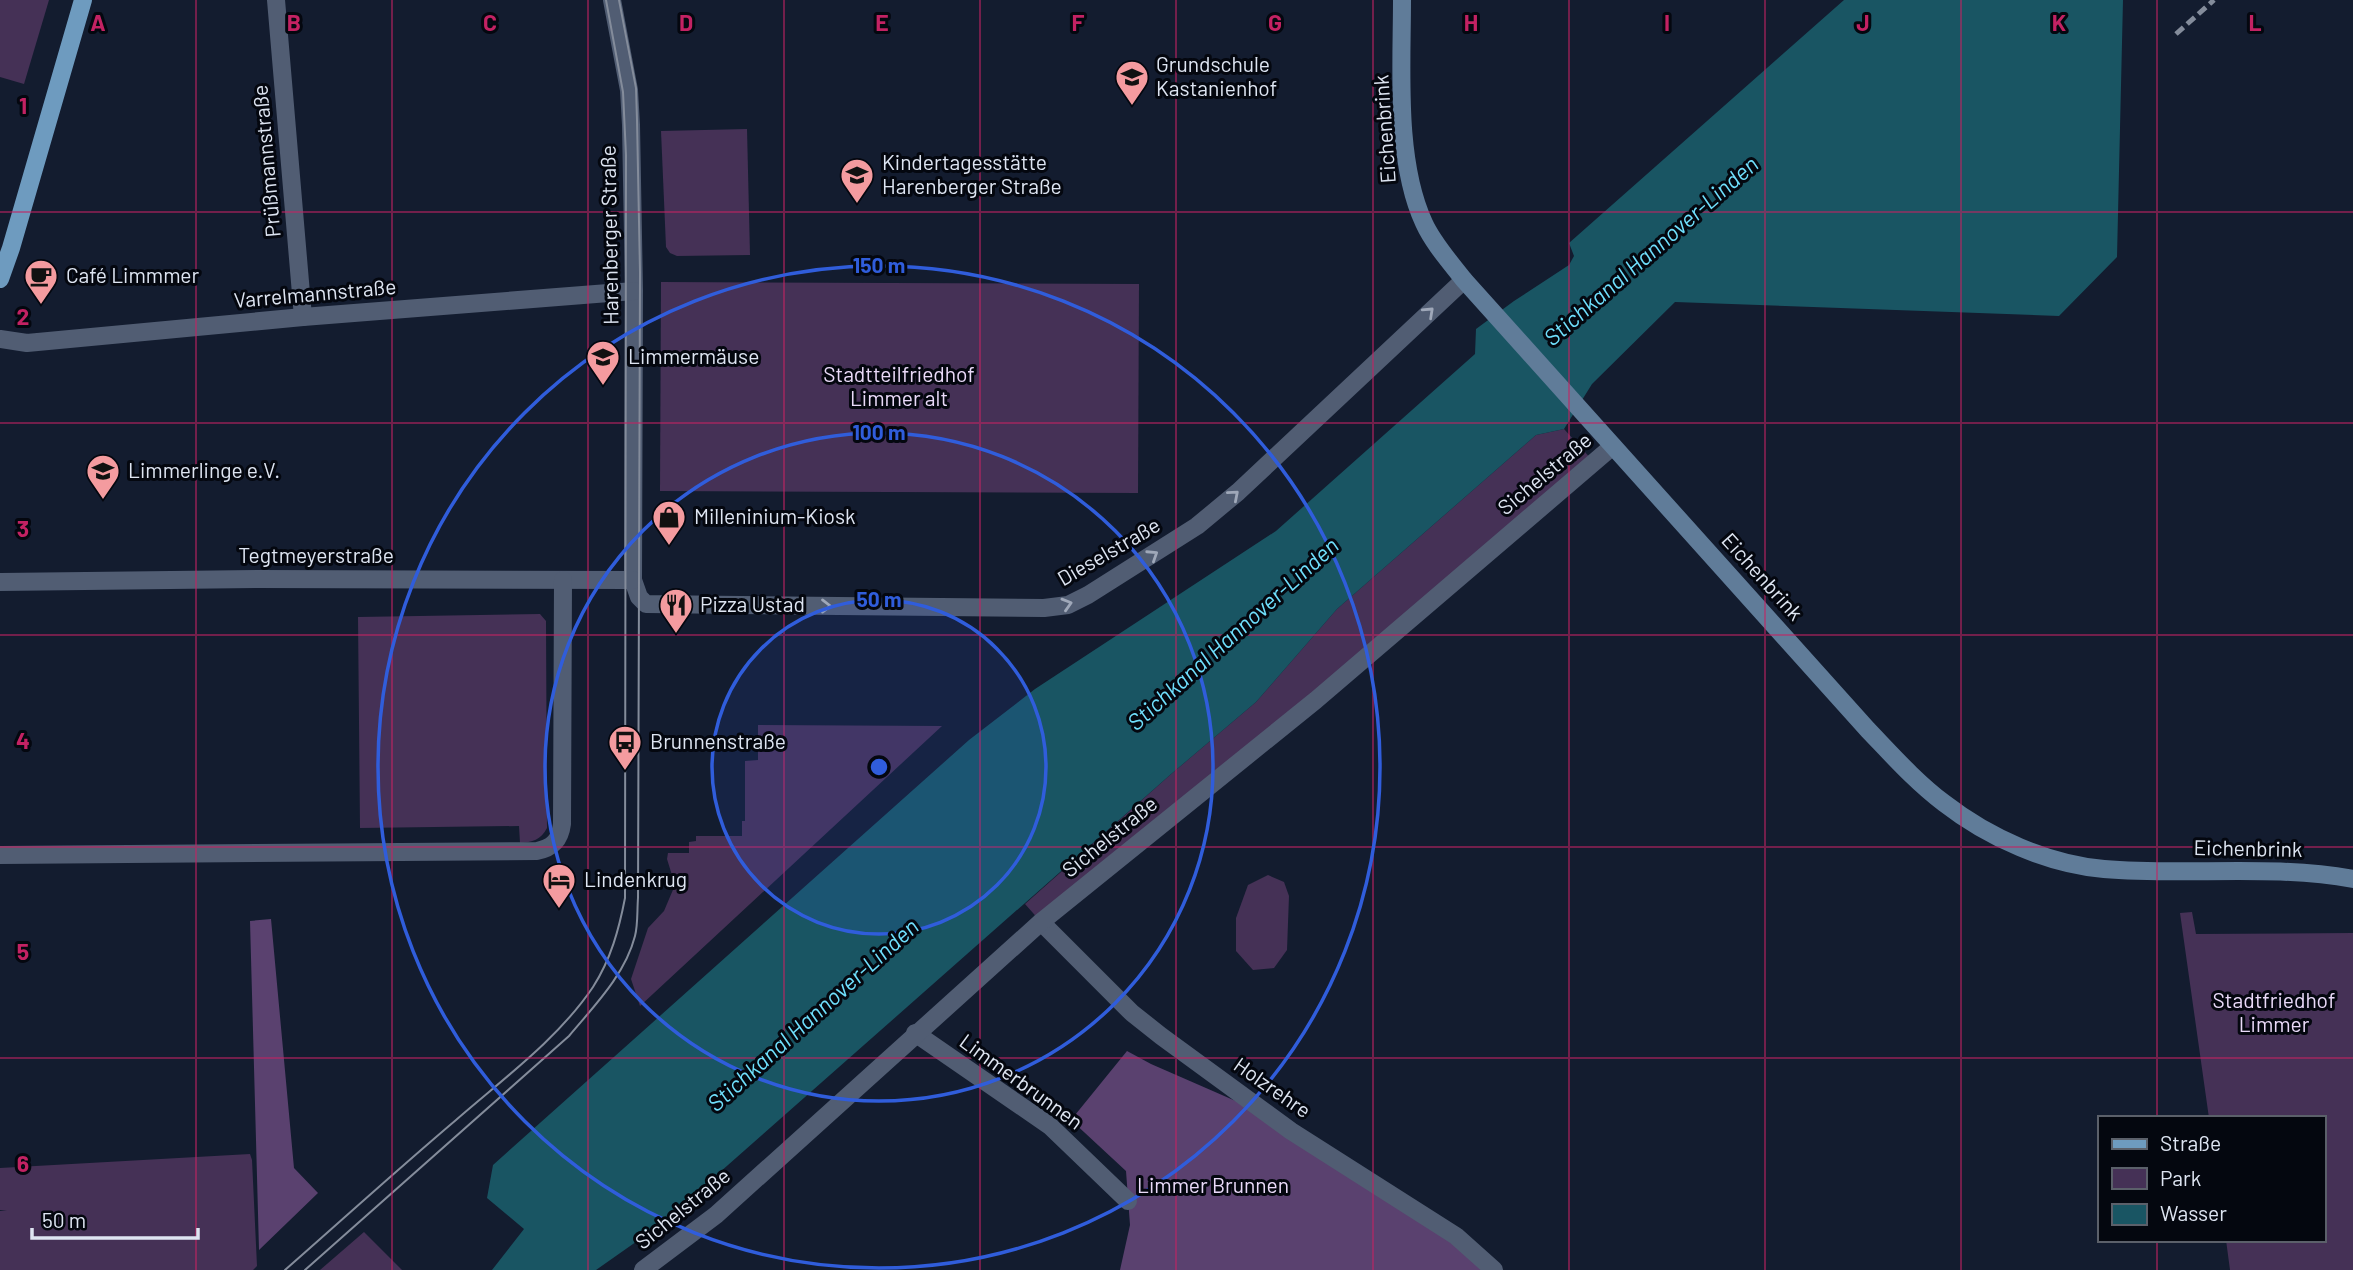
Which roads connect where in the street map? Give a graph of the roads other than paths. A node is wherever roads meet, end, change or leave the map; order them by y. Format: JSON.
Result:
{"nodes":[{"id":1,"x":83,"y":0,"type":"edge"},
{"id":2,"x":276,"y":0,"type":"edge"},
{"id":3,"x":612,"y":0,"type":"edge"},
{"id":4,"x":1402,"y":0,"type":"edge"},
{"id":5,"x":0,"y":279,"type":"edge"},
{"id":6,"x":1464,"y":280,"type":"junction"},
{"id":7,"x":634,"y":291,"type":"junction"},
{"id":8,"x":303,"y":317,"type":"junction"},
{"id":9,"x":0,"y":339,"type":"edge"},
{"id":10,"x":1613,"y":446,"type":"junction"},
{"id":11,"x":563,"y":580,"type":"junction"},
{"id":12,"x":0,"y":582,"type":"edge"},
{"id":13,"x":636,"y":588,"type":"junction"},
{"id":14,"x":0,"y":856,"type":"edge"},
{"id":15,"x":2353,"y":879,"type":"edge"},
{"id":16,"x":1041,"y":922,"type":"junction"},
{"id":17,"x":915,"y":1033,"type":"junction"},
{"id":18,"x":1128,"y":1200,"type":"dead end"},
{"id":19,"x":643,"y":1270,"type":"edge"},
{"id":20,"x":1494,"y":1270,"type":"edge"}],
"edges":[{"from":1,"to":5,"type":"main road"},
{"from":2,"to":8,"type":"street","name":"Prüßmannstraße"},
{"from":3,"to":7,"type":"street","name":"Harenberger Straße"},
{"from":4,"to":6,"type":"main road","name":"Eichenbrink"},
{"from":6,"to":10,"type":"main road","name":"Eichenbrink"},
{"from":13,"to":6,"type":"street","name":"Dieselstraße","one_way":true},
{"from":7,"to":8,"type":"street","name":"Varrelmannstraße"},
{"from":7,"to":13,"type":"street","name":"Harenberger Straße"},
{"from":8,"to":9,"type":"street","name":"Varrelmannstraße"},
{"from":10,"to":15,"type":"main road","name":"Eichenbrink"},
{"from":10,"to":16,"type":"street","name":"Sichelstraße"},
{"from":11,"to":12,"type":"street","name":"Tegtmeyerstraße"},
{"from":11,"to":13,"type":"street","name":"Tegtmeyerstraße"},
{"from":11,"to":14,"type":"street"},
{"from":16,"to":17,"type":"street","name":"Sichelstraße"},
{"from":16,"to":20,"type":"street","name":"Holzrehre"},
{"from":17,"to":18,"type":"street","name":"Limmerbrunnen"},
{"from":17,"to":19,"type":"street","name":"Sichelstraße"}]}
